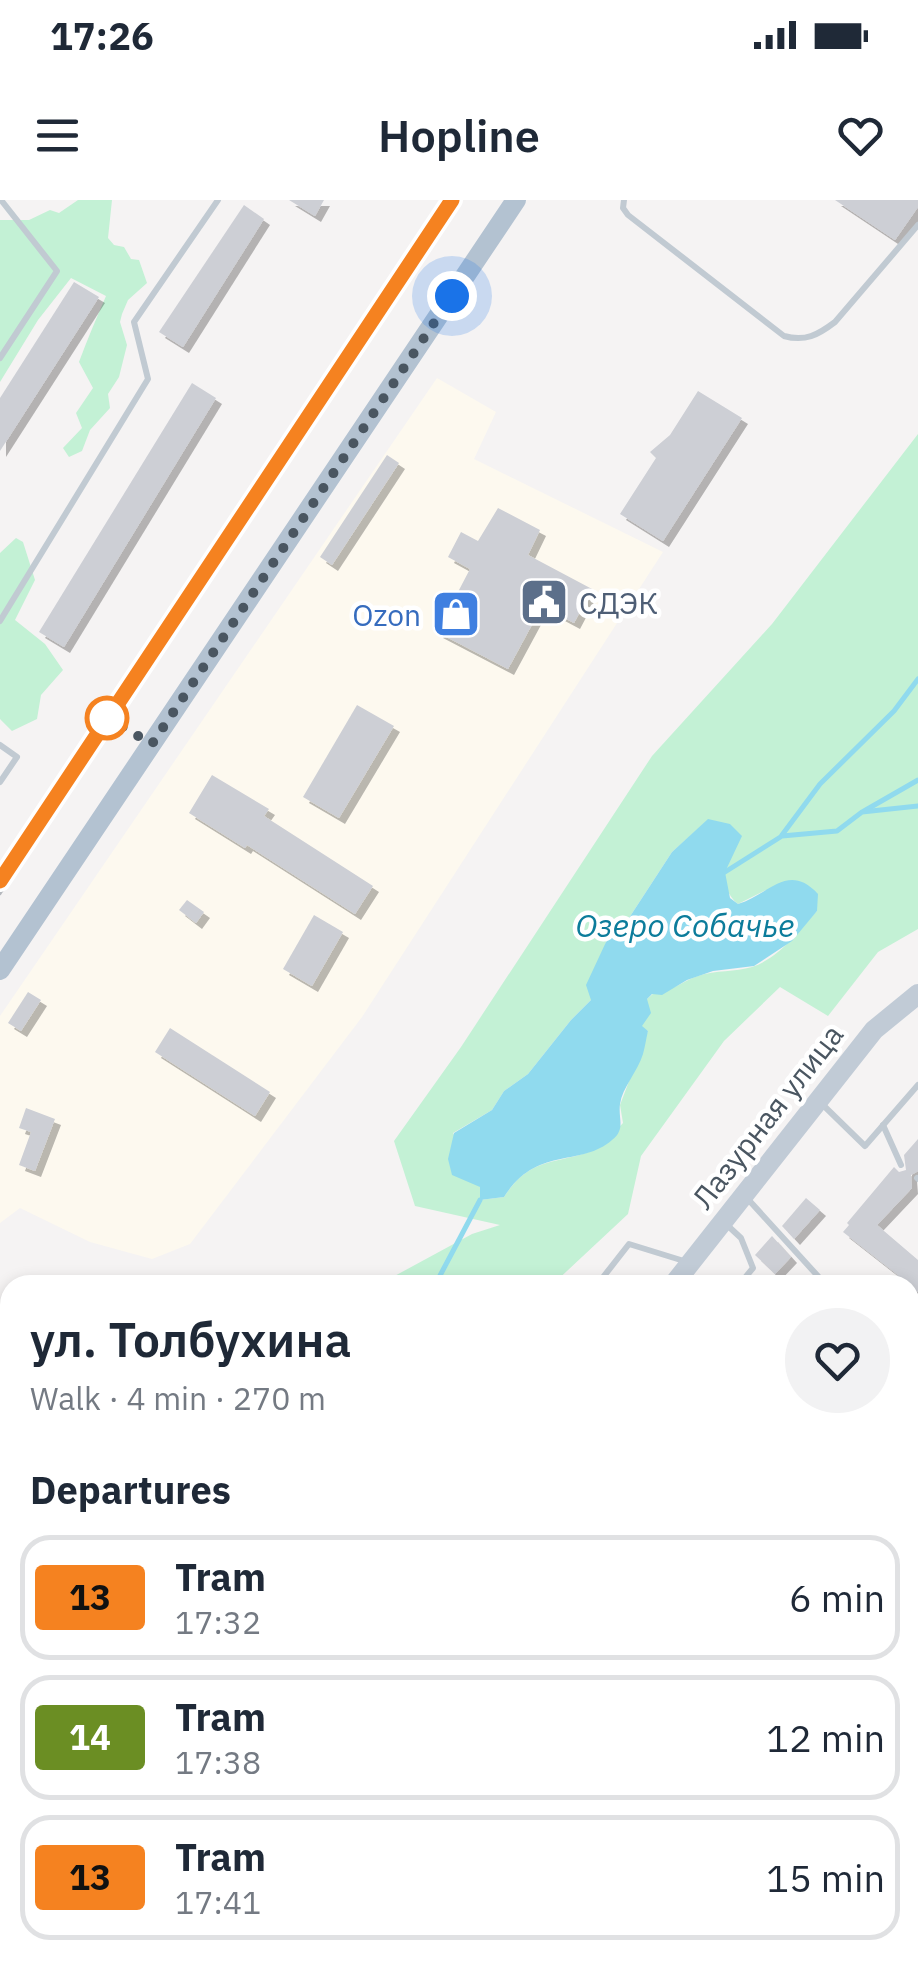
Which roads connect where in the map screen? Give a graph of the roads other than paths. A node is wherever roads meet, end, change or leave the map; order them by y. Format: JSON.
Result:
{"nodes":[{"id":1,"x":1,"y":200,"type":"edge"},
{"id":2,"x":218,"y":200,"type":"edge"},
{"id":3,"x":516,"y":200,"type":"edge"},
{"id":4,"x":624,"y":200,"type":"edge"},
{"id":5,"x":918,"y":226,"type":"edge"},
{"id":6,"x":0,"y":358,"type":"edge"},
{"id":7,"x":0,"y":621,"type":"edge"},
{"id":8,"x":0,"y":745,"type":"edge"},
{"id":9,"x":0,"y":782,"type":"edge"},
{"id":10,"x":0,"y":970,"type":"edge"},
{"id":11,"x":918,"y":994,"type":"edge"},
{"id":12,"x":918,"y":1085,"type":"edge"},
{"id":13,"x":818,"y":1100,"type":"junction"},
{"id":14,"x":883,"y":1125,"type":"junction"},
{"id":15,"x":900,"y":1164,"type":"dead end"},
{"id":16,"x":744,"y":1194,"type":"junction"},
{"id":17,"x":723,"y":1222,"type":"junction"},
{"id":18,"x":690,"y":1263,"type":"junction"},
{"id":19,"x":605,"y":1275,"type":"edge"},
{"id":20,"x":680,"y":1275,"type":"edge"},
{"id":21,"x":748,"y":1275,"type":"edge"},
{"id":22,"x":817,"y":1275,"type":"edge"}],
"edges":[{"from":1,"to":6,"type":"lane"},
{"from":2,"to":7,"type":"lane"},
{"from":3,"to":10,"type":"main road"},
{"from":4,"to":5,"type":"lane"},
{"from":8,"to":9,"type":"lane"},
{"from":11,"to":13,"type":"street","name":"Лазурная улица"},
{"from":12,"to":14,"type":"lane"},
{"from":13,"to":14,"type":"lane"},
{"from":13,"to":16,"type":"street","name":"Лазурная улица"},
{"from":14,"to":15,"type":"lane"},
{"from":16,"to":17,"type":"street","name":"Лазурная улица"},
{"from":16,"to":22,"type":"lane"},
{"from":17,"to":18,"type":"street","name":"Лазурная улица"},
{"from":17,"to":21,"type":"lane"},
{"from":18,"to":19,"type":"lane"},
{"from":18,"to":20,"type":"street","name":"Лазурная улица"}]}
